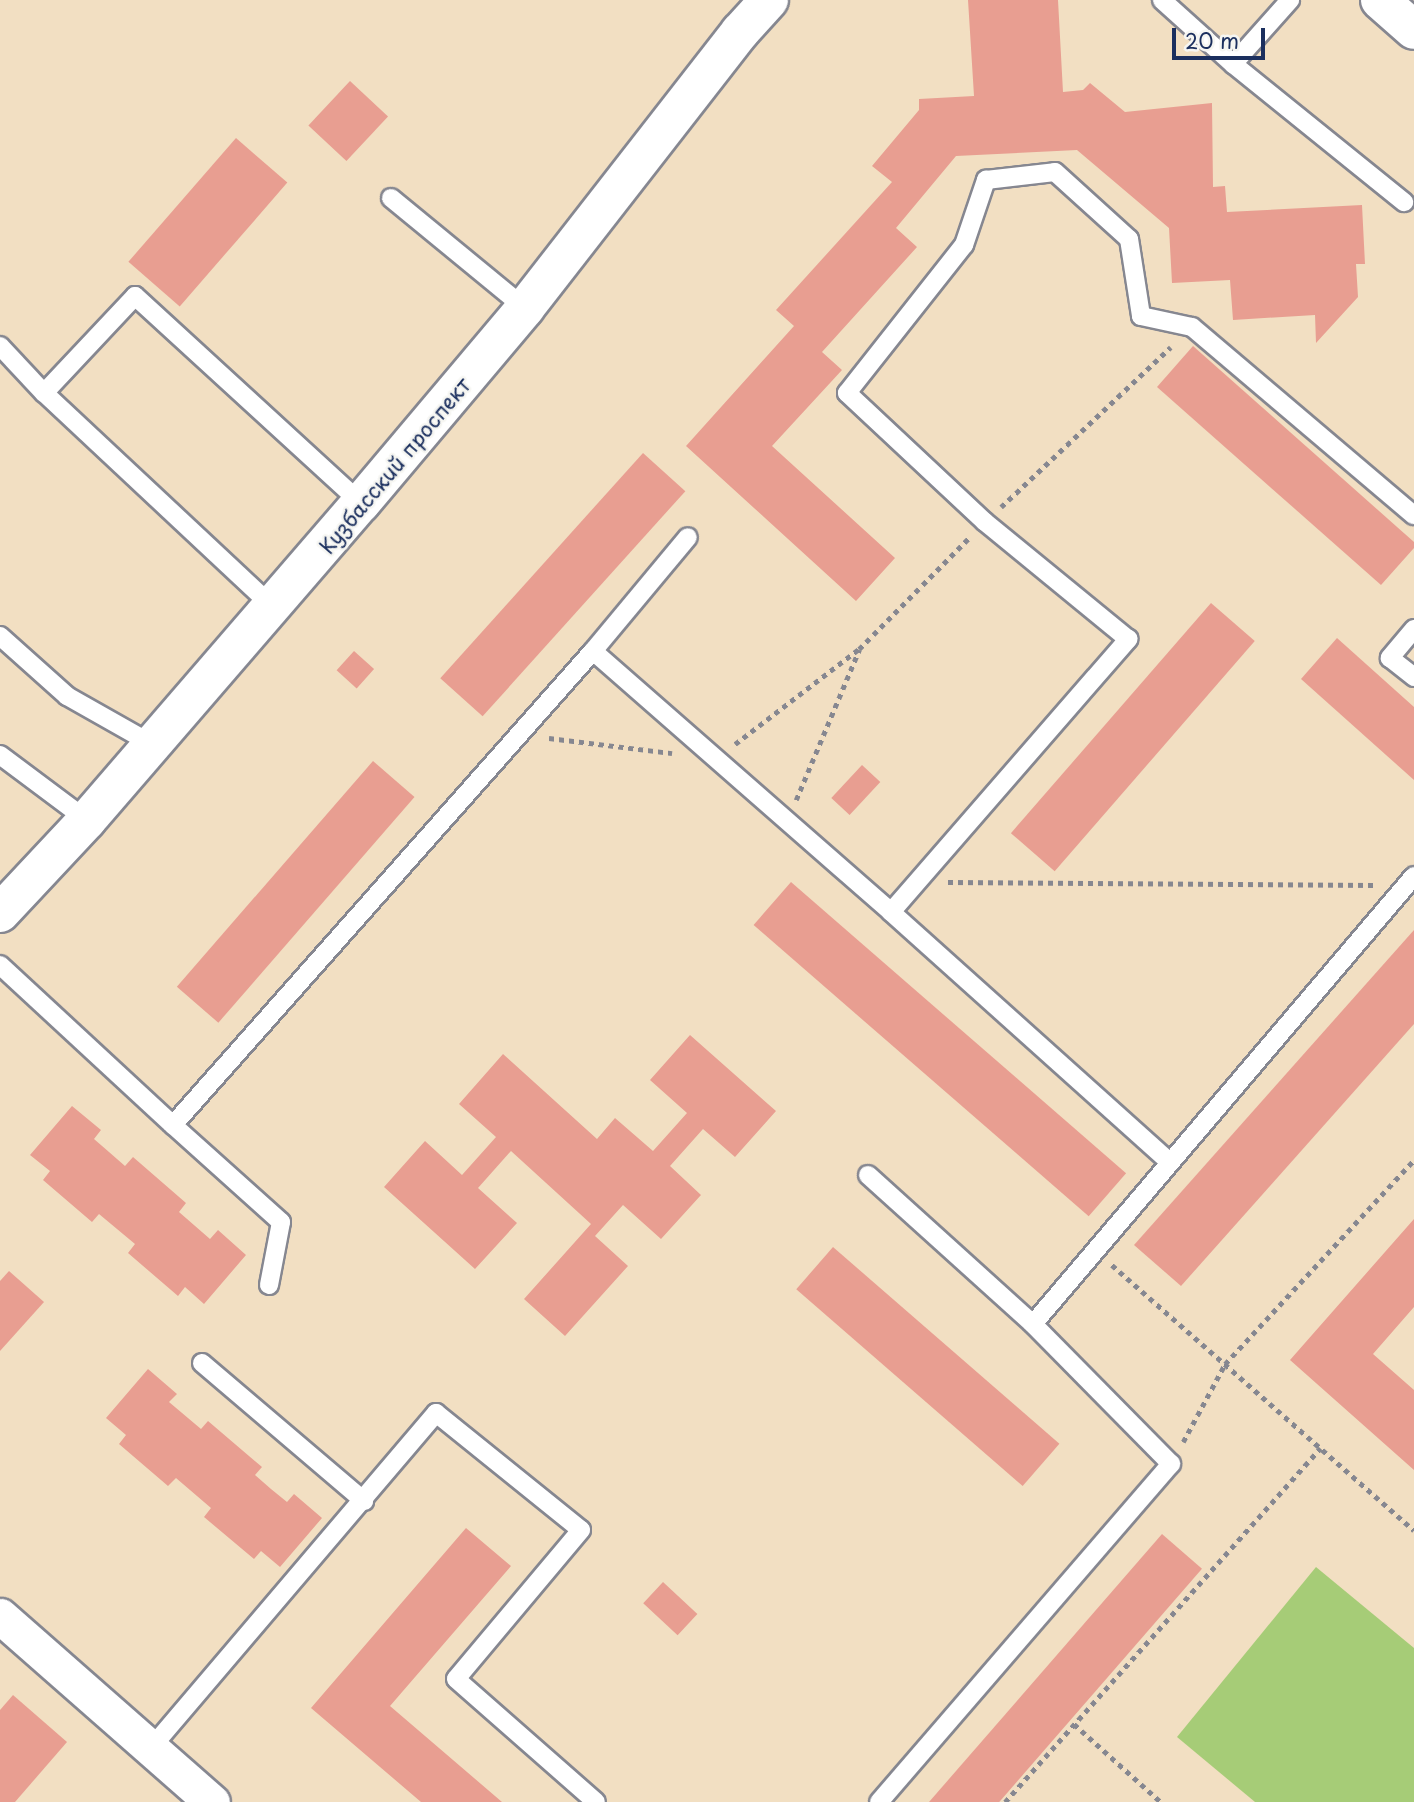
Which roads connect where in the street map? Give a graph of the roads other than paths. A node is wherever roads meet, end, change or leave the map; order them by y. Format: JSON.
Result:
{"nodes":[{"id":1,"x":769,"y":0,"type":"edge"},
{"id":2,"x":1162,"y":0,"type":"edge"},
{"id":3,"x":1290,"y":0,"type":"edge"},
{"id":4,"x":1380,"y":0,"type":"edge"},
{"id":5,"x":1402,"y":0,"type":"edge"},
{"id":6,"x":1414,"y":10,"type":"edge"},
{"id":7,"x":1414,"y":30,"type":"edge"},
{"id":8,"x":1233,"y":64,"type":"junction"},
{"id":9,"x":391,"y":198,"type":"dead end"},
{"id":10,"x":1404,"y":202,"type":"dead end"},
{"id":11,"x":525,"y":308,"type":"junction"},
{"id":12,"x":0,"y":346,"type":"edge"},
{"id":13,"x":44,"y":393,"type":"junction"},
{"id":14,"x":361,"y":503,"type":"junction"},
{"id":15,"x":1414,"y":515,"type":"edge"},
{"id":16,"x":688,"y":537,"type":"dead end"},
{"id":17,"x":274,"y":607,"type":"junction"},
{"id":18,"x":1414,"y":629,"type":"edge"},
{"id":19,"x":0,"y":636,"type":"edge"},
{"id":20,"x":593,"y":651,"type":"junction"},
{"id":21,"x":1414,"y":677,"type":"edge"},
{"id":22,"x":150,"y":743,"type":"junction"},
{"id":23,"x":0,"y":755,"type":"edge"},
{"id":24,"x":87,"y":820,"type":"junction"},
{"id":25,"x":1410,"y":881,"type":"edge"},
{"id":26,"x":2,"y":907,"type":"edge"},
{"id":27,"x":891,"y":912,"type":"junction"},
{"id":28,"x":0,"y":965,"type":"edge"},
{"id":29,"x":173,"y":1125,"type":"junction"},
{"id":30,"x":1170,"y":1162,"type":"junction"},
{"id":31,"x":868,"y":1175,"type":"dead end"},
{"id":32,"x":268,"y":1285,"type":"dead end"},
{"id":33,"x":1033,"y":1324,"type":"junction"},
{"id":34,"x":202,"y":1363,"type":"dead end"},
{"id":35,"x":363,"y":1501,"type":"junction"},
{"id":36,"x":0,"y":1616,"type":"edge"},
{"id":37,"x":151,"y":1748,"type":"junction"},
{"id":38,"x":212,"y":1802,"type":"edge"},
{"id":39,"x":596,"y":1802,"type":"edge"},
{"id":40,"x":879,"y":1802,"type":"edge"}],
"edges":[{"from":1,"to":11,"type":"street","name":"Кузбасский проспект"},
{"from":2,"to":8,"type":"lane"},
{"from":3,"to":8,"type":"lane"},
{"from":4,"to":7,"type":"street"},
{"from":5,"to":6,"type":"street"},
{"from":8,"to":10,"type":"lane"},
{"from":9,"to":11,"type":"lane"},
{"from":11,"to":14,"type":"street","name":"Кузбасский проспект"},
{"from":12,"to":13,"type":"lane"},
{"from":13,"to":14,"type":"lane"},
{"from":13,"to":17,"type":"lane"},
{"from":14,"to":17,"type":"street","name":"Кузбасский проспект"},
{"from":15,"to":27,"type":"lane"},
{"from":16,"to":20,"type":"lane"},
{"from":17,"to":22,"type":"street","name":"Кузбасский проспект"},
{"from":18,"to":21,"type":"lane"},
{"from":19,"to":22,"type":"lane"},
{"from":20,"to":27,"type":"lane"},
{"from":20,"to":29,"type":"lane"},
{"from":22,"to":24,"type":"street","name":"Кузбасский проспект"},
{"from":23,"to":24,"type":"lane"},
{"from":24,"to":26,"type":"street","name":"Кузбасский проспект"},
{"from":25,"to":30,"type":"lane"},
{"from":27,"to":30,"type":"lane"},
{"from":28,"to":29,"type":"lane"},
{"from":29,"to":32,"type":"lane"},
{"from":30,"to":33,"type":"lane"},
{"from":31,"to":33,"type":"lane"},
{"from":33,"to":40,"type":"lane"},
{"from":34,"to":35,"type":"lane"},
{"from":35,"to":37,"type":"lane"},
{"from":35,"to":39,"type":"lane"},
{"from":36,"to":37,"type":"street"},
{"from":37,"to":38,"type":"street"}]}
